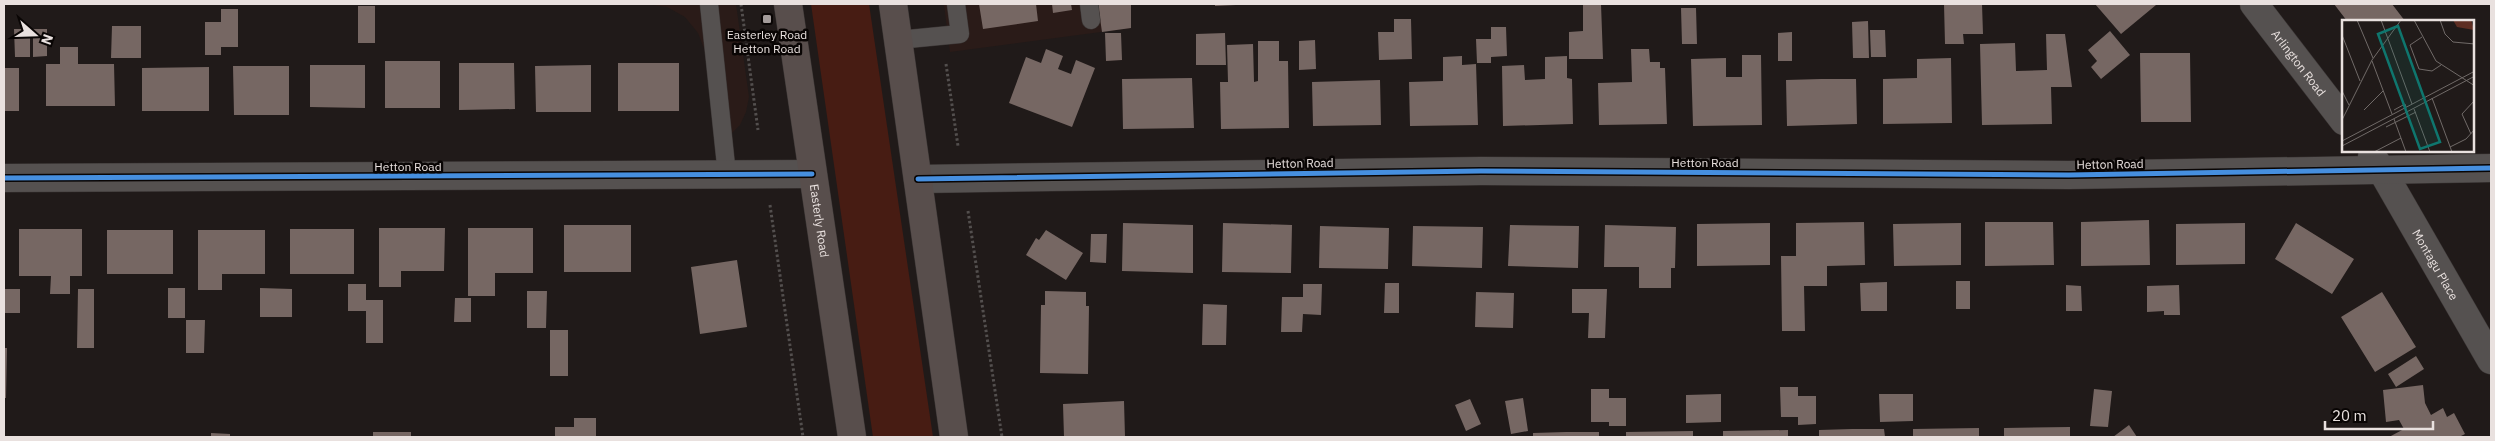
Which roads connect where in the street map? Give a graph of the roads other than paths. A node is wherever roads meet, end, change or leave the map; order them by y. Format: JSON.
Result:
{"nodes":[{"id":1,"x":709,"y":4,"type":"edge"},
{"id":2,"x":788,"y":4,"type":"edge"},
{"id":3,"x":893,"y":4,"type":"edge"},
{"id":4,"x":956,"y":4,"type":"edge"},
{"id":5,"x":2254,"y":4,"type":"edge"},
{"id":6,"x":898,"y":40,"type":"junction"},
{"id":7,"x":2342,"y":118,"type":"edge"},
{"id":8,"x":2374,"y":160,"type":"edge"},
{"id":9,"x":2491,"y":168,"type":"edge"},
{"id":10,"x":812,"y":174,"type":"junction"},
{"id":11,"x":727,"y":175,"type":"junction"},
{"id":12,"x":4,"y":178,"type":"edge"},
{"id":13,"x":918,"y":179,"type":"junction"},
{"id":14,"x":2491,"y":360,"type":"edge"},
{"id":15,"x":852,"y":437,"type":"edge"},
{"id":16,"x":954,"y":437,"type":"edge"}],
"edges":[{"from":1,"to":11,"type":"lane"},
{"from":2,"to":10,"type":"main road","name":"Easterly Road"},
{"from":3,"to":6,"type":"main road"},
{"from":4,"to":6,"type":"lane"},
{"from":5,"to":7,"type":"street","name":"Arlington Road"},
{"from":6,"to":13,"type":"main road"},
{"from":8,"to":9,"type":"street","name":"Hetton Road"},
{"from":8,"to":13,"type":"street","name":"Hetton Road"},
{"from":8,"to":14,"type":"street","name":"Montagu Place"},
{"from":10,"to":11,"type":"street","name":"Hetton Road"},
{"from":10,"to":15,"type":"main road","name":"Easterly Road"},
{"from":11,"to":12,"type":"street","name":"Hetton Road"},
{"from":13,"to":16,"type":"main road"}]}
